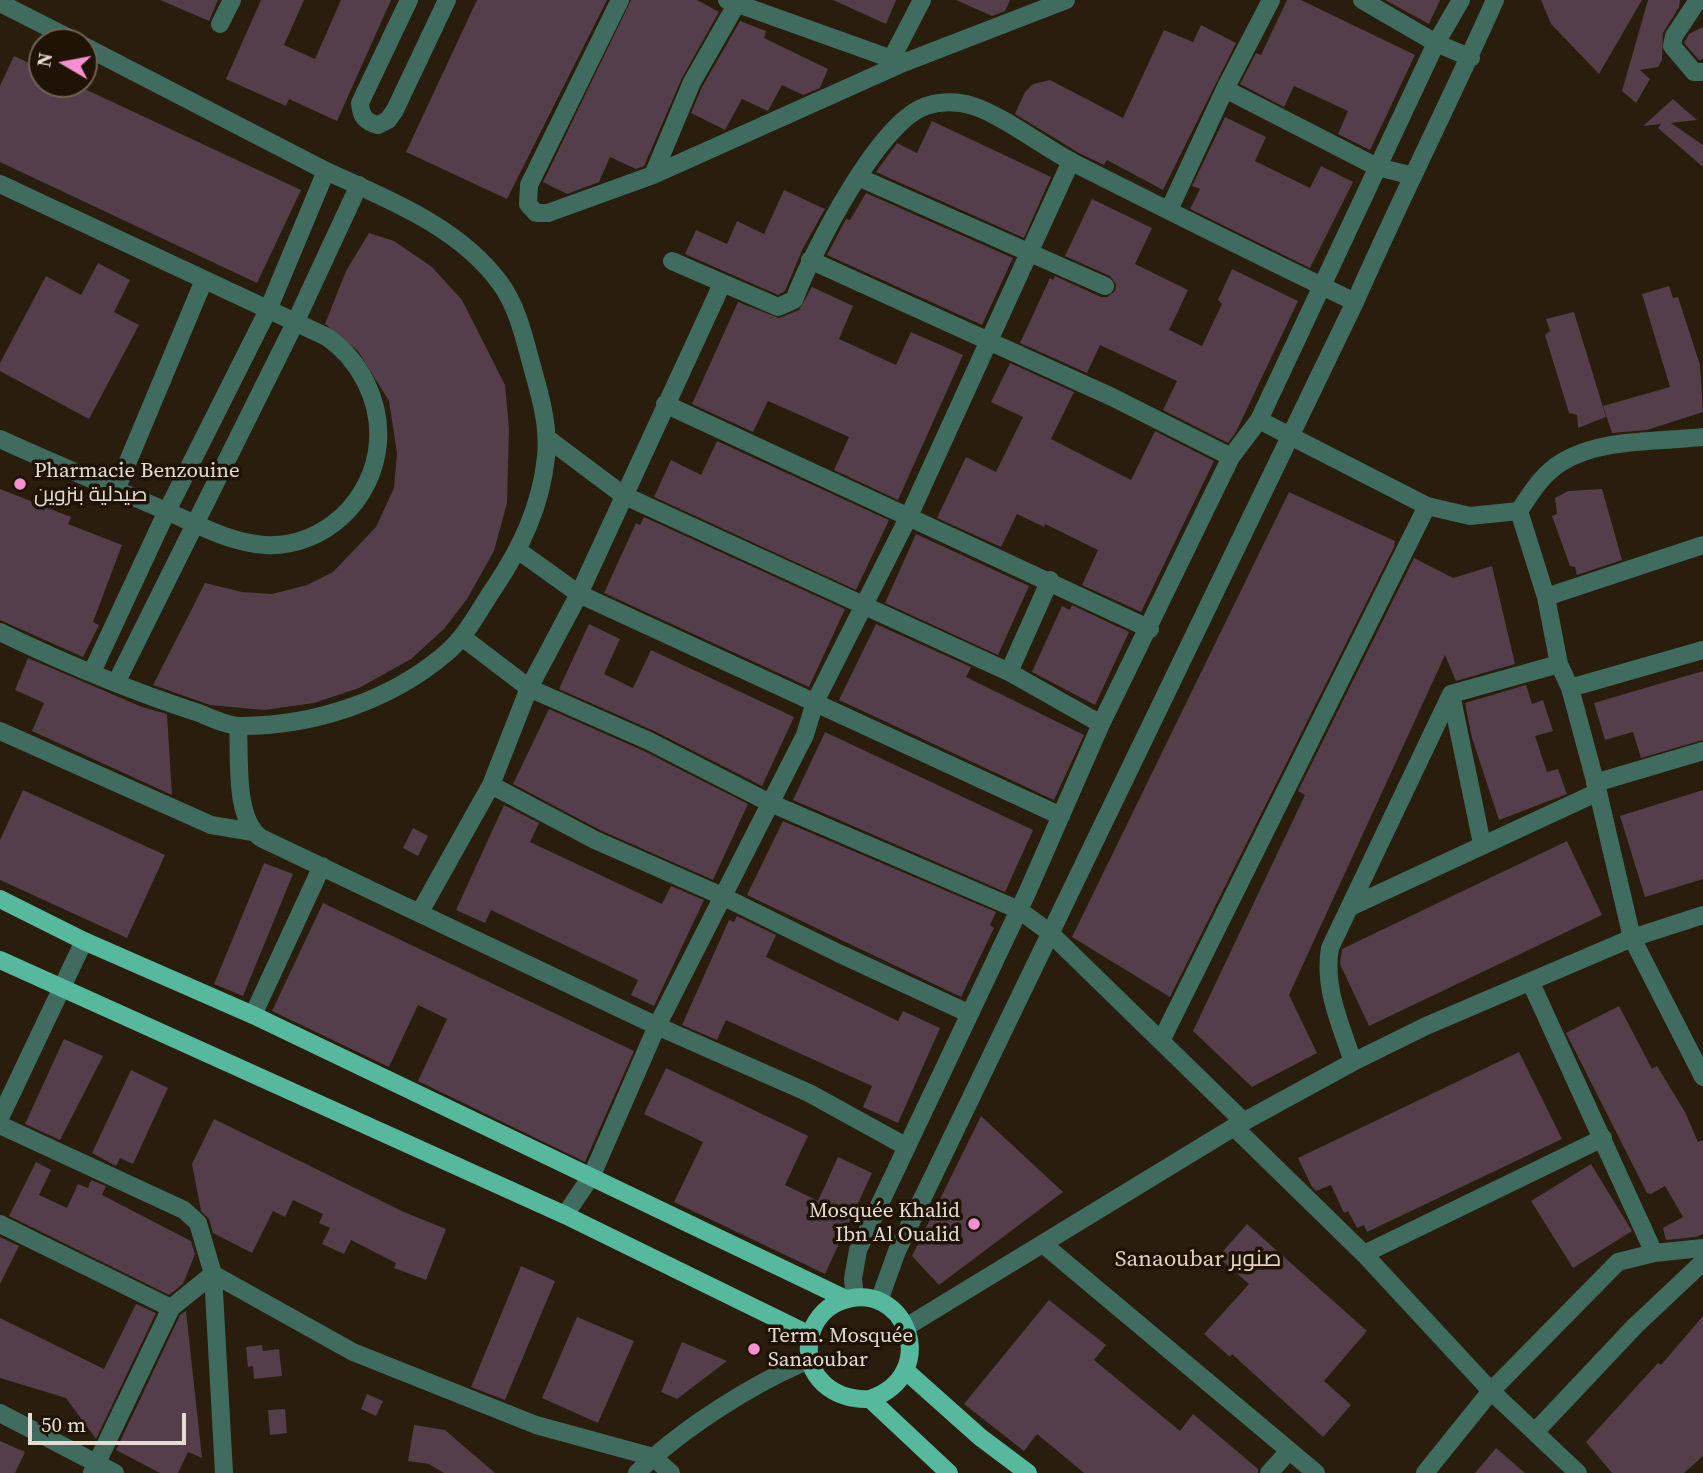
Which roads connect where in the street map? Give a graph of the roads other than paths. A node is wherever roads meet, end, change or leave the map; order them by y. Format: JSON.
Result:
{"nodes":[{"id":1,"x":232,"y":0,"type":"edge"},
{"id":2,"x":409,"y":0,"type":"edge"},
{"id":3,"x":447,"y":0,"type":"edge"},
{"id":4,"x":620,"y":0,"type":"edge"},
{"id":5,"x":922,"y":0,"type":"edge"},
{"id":6,"x":1066,"y":0,"type":"edge"},
{"id":7,"x":1271,"y":0,"type":"edge"},
{"id":8,"x":1362,"y":0,"type":"edge"},
{"id":9,"x":1461,"y":0,"type":"edge"},
{"id":10,"x":1496,"y":0,"type":"edge"},
{"id":11,"x":731,"y":2,"type":"edge"},
{"id":12,"x":1697,"y":2,"type":"edge"},
{"id":13,"x":0,"y":3,"type":"edge"},
{"id":14,"x":220,"y":24,"type":"dead end"},
{"id":15,"x":49,"y":28,"type":"edge"},
{"id":16,"x":1436,"y":43,"type":"junction"},
{"id":17,"x":98,"y":53,"type":"edge"},
{"id":18,"x":1471,"y":58,"type":"junction"},
{"id":19,"x":898,"y":60,"type":"junction"},
{"id":20,"x":1703,"y":72,"type":"edge"},
{"id":21,"x":1225,"y":89,"type":"junction"},
{"id":22,"x":1072,"y":161,"type":"junction"},
{"id":23,"x":1377,"y":167,"type":"junction"},
{"id":24,"x":326,"y":171,"type":"junction"},
{"id":25,"x":653,"y":175,"type":"junction"},
{"id":26,"x":1410,"y":175,"type":"junction"},
{"id":27,"x":858,"y":177,"type":"junction"},
{"id":28,"x":0,"y":184,"type":"edge"},
{"id":29,"x":359,"y":185,"type":"junction"},
{"id":30,"x":1169,"y":210,"type":"junction"},
{"id":31,"x":1032,"y":253,"type":"junction"},
{"id":32,"x":810,"y":260,"type":"junction"},
{"id":33,"x":672,"y":261,"type":"dead end"},
{"id":34,"x":204,"y":280,"type":"junction"},
{"id":35,"x":722,"y":284,"type":"junction"},
{"id":36,"x":1320,"y":285,"type":"junction"},
{"id":37,"x":1105,"y":286,"type":"dead end"},
{"id":38,"x":1354,"y":302,"type":"junction"},
{"id":39,"x":268,"y":310,"type":"junction"},
{"id":40,"x":295,"y":323,"type":"junction"},
{"id":41,"x":988,"y":340,"type":"junction"},
{"id":42,"x":665,"y":404,"type":"junction"},
{"id":43,"x":1259,"y":420,"type":"junction"},
{"id":44,"x":1288,"y":437,"type":"junction"},
{"id":45,"x":547,"y":438,"type":"junction"},
{"id":46,"x":1703,"y":438,"type":"edge"},
{"id":47,"x":0,"y":439,"type":"edge"},
{"id":48,"x":1231,"y":457,"type":"junction"},
{"id":49,"x":116,"y":490,"type":"junction"},
{"id":50,"x":623,"y":495,"type":"junction"},
{"id":51,"x":1427,"y":506,"type":"junction"},
{"id":52,"x":167,"y":511,"type":"junction"},
{"id":53,"x":1519,"y":511,"type":"junction"},
{"id":54,"x":909,"y":516,"type":"junction"},
{"id":55,"x":194,"y":523,"type":"junction"},
{"id":56,"x":1703,"y":545,"type":"edge"},
{"id":57,"x":519,"y":551,"type":"junction"},
{"id":58,"x":1050,"y":580,"type":"junction"},
{"id":59,"x":579,"y":594,"type":"junction"},
{"id":60,"x":1546,"y":597,"type":"junction"},
{"id":61,"x":864,"y":607,"type":"junction"},
{"id":62,"x":1150,"y":629,"type":"junction"},
{"id":63,"x":461,"y":637,"type":"junction"},
{"id":64,"x":2,"y":640,"type":"edge"},
{"id":65,"x":1703,"y":650,"type":"edge"},
{"id":66,"x":1559,"y":663,"type":"junction"},
{"id":67,"x":92,"y":672,"type":"junction"},
{"id":68,"x":1009,"y":672,"type":"junction"},
{"id":69,"x":117,"y":681,"type":"junction"},
{"id":70,"x":529,"y":688,"type":"junction"},
{"id":71,"x":1570,"y":688,"type":"junction"},
{"id":72,"x":1451,"y":694,"type":"junction"},
{"id":73,"x":815,"y":702,"type":"junction"},
{"id":74,"x":1101,"y":724,"type":"junction"},
{"id":75,"x":238,"y":727,"type":"junction"},
{"id":76,"x":0,"y":731,"type":"edge"},
{"id":77,"x":1703,"y":751,"type":"edge"},
{"id":78,"x":491,"y":785,"type":"junction"},
{"id":79,"x":1597,"y":787,"type":"junction"},
{"id":80,"x":768,"y":802,"type":"junction"},
{"id":81,"x":1061,"y":816,"type":"junction"},
{"id":82,"x":253,"y":832,"type":"junction"},
{"id":83,"x":1482,"y":844,"type":"junction"},
{"id":84,"x":322,"y":866,"type":"junction"},
{"id":85,"x":722,"y":896,"type":"junction"},
{"id":86,"x":0,"y":899,"type":"edge"},
{"id":87,"x":1350,"y":907,"type":"junction"},
{"id":88,"x":1019,"y":910,"type":"junction"},
{"id":89,"x":420,"y":912,"type":"junction"},
{"id":90,"x":1703,"y":915,"type":"edge"},
{"id":91,"x":1049,"y":932,"type":"junction"},
{"id":92,"x":1632,"y":938,"type":"junction"},
{"id":93,"x":85,"y":941,"type":"junction"},
{"id":94,"x":0,"y":960,"type":"edge"},
{"id":95,"x":1531,"y":983,"type":"junction"},
{"id":96,"x":61,"y":990,"type":"junction"},
{"id":97,"x":968,"y":1013,"type":"junction"},
{"id":98,"x":253,"y":1015,"type":"junction"},
{"id":99,"x":657,"y":1026,"type":"junction"},
{"id":100,"x":1162,"y":1039,"type":"junction"},
{"id":101,"x":1353,"y":1062,"type":"junction"},
{"id":102,"x":1703,"y":1077,"type":"edge"},
{"id":103,"x":0,"y":1118,"type":"edge"},
{"id":104,"x":0,"y":1125,"type":"edge"},
{"id":105,"x":1239,"y":1125,"type":"junction"},
{"id":106,"x":1603,"y":1139,"type":"junction"},
{"id":107,"x":907,"y":1147,"type":"junction"},
{"id":108,"x":592,"y":1175,"type":"junction"},
{"id":109,"x":565,"y":1215,"type":"junction"},
{"id":110,"x":0,"y":1224,"type":"edge"},
{"id":111,"x":1043,"y":1244,"type":"junction"},
{"id":112,"x":1703,"y":1248,"type":"edge"},
{"id":113,"x":1654,"y":1253,"type":"junction"},
{"id":114,"x":1364,"y":1254,"type":"junction"},
{"id":115,"x":1703,"y":1262,"type":"edge"},
{"id":116,"x":213,"y":1274,"type":"junction"},
{"id":117,"x":850,"y":1298,"type":"junction"},
{"id":118,"x":879,"y":1301,"type":"junction"},
{"id":119,"x":171,"y":1308,"type":"junction"},
{"id":120,"x":906,"y":1327,"type":"junction"},
{"id":121,"x":810,"y":1335,"type":"junction"},
{"id":122,"x":810,"y":1360,"type":"junction"},
{"id":123,"x":906,"y":1371,"type":"junction"},
{"id":124,"x":1491,"y":1391,"type":"junction"},
{"id":125,"x":870,"y":1399,"type":"junction"},
{"id":126,"x":0,"y":1413,"type":"edge"},
{"id":127,"x":1535,"y":1432,"type":"junction"},
{"id":128,"x":1289,"y":1451,"type":"junction"},
{"id":129,"x":653,"y":1457,"type":"junction"},
{"id":130,"x":94,"y":1469,"type":"edge"},
{"id":131,"x":115,"y":1473,"type":"edge"},
{"id":132,"x":224,"y":1473,"type":"edge"},
{"id":133,"x":637,"y":1473,"type":"edge"},
{"id":134,"x":671,"y":1473,"type":"edge"},
{"id":135,"x":948,"y":1473,"type":"edge"},
{"id":136,"x":1028,"y":1473,"type":"edge"},
{"id":137,"x":1269,"y":1473,"type":"edge"},
{"id":138,"x":1316,"y":1473,"type":"edge"},
{"id":139,"x":1424,"y":1473,"type":"edge"},
{"id":140,"x":1578,"y":1473,"type":"edge"}],
"edges":[{"from":1,"to":14,"type":"street"},
{"from":2,"to":3,"type":"street"},
{"from":4,"to":25,"type":"street"},
{"from":5,"to":19,"type":"street"},
{"from":6,"to":19,"type":"street"},
{"from":7,"to":21,"type":"street"},
{"from":8,"to":16,"type":"street"},
{"from":9,"to":16,"type":"street"},
{"from":10,"to":18,"type":"street"},
{"from":11,"to":19,"type":"street"},
{"from":11,"to":25,"type":"street"},
{"from":12,"to":20,"type":"street"},
{"from":13,"to":15,"type":"street"},
{"from":16,"to":18,"type":"street"},
{"from":16,"to":23,"type":"street"},
{"from":17,"to":24,"type":"street"},
{"from":18,"to":26,"type":"street"},
{"from":19,"to":25,"type":"street"},
{"from":21,"to":23,"type":"street"},
{"from":21,"to":30,"type":"street"},
{"from":22,"to":27,"type":"street"},
{"from":22,"to":30,"type":"street"},
{"from":22,"to":31,"type":"street"},
{"from":23,"to":26,"type":"street"},
{"from":23,"to":36,"type":"street"},
{"from":24,"to":29,"type":"street"},
{"from":24,"to":39,"type":"street"},
{"from":26,"to":38,"type":"street"},
{"from":27,"to":31,"type":"street"},
{"from":27,"to":32,"type":"street"},
{"from":28,"to":34,"type":"street"},
{"from":29,"to":40,"type":"street"},
{"from":29,"to":45,"type":"street"},
{"from":30,"to":36,"type":"street"},
{"from":31,"to":37,"type":"street"},
{"from":31,"to":41,"type":"street"},
{"from":32,"to":35,"type":"street"},
{"from":32,"to":41,"type":"street"},
{"from":33,"to":35,"type":"street"},
{"from":34,"to":39,"type":"street"},
{"from":34,"to":49,"type":"street"},
{"from":35,"to":42,"type":"street"},
{"from":36,"to":38,"type":"street"},
{"from":36,"to":43,"type":"street"},
{"from":38,"to":44,"type":"street"},
{"from":39,"to":40,"type":"street"},
{"from":39,"to":52,"type":"street"},
{"from":40,"to":55,"type":"street"},
{"from":40,"to":55,"type":"street"},
{"from":41,"to":48,"type":"street"},
{"from":41,"to":54,"type":"street"},
{"from":42,"to":50,"type":"street"},
{"from":42,"to":54,"type":"street"},
{"from":43,"to":44,"type":"street"},
{"from":43,"to":48,"type":"street"},
{"from":44,"to":51,"type":"street"},
{"from":44,"to":91,"type":"street"},
{"from":45,"to":50,"type":"street"},
{"from":45,"to":57,"type":"street"},
{"from":46,"to":53,"type":"street"},
{"from":47,"to":49,"type":"street"},
{"from":48,"to":62,"type":"street"},
{"from":49,"to":52,"type":"street"},
{"from":50,"to":59,"type":"street"},
{"from":50,"to":61,"type":"street"},
{"from":51,"to":53,"type":"street"},
{"from":51,"to":100,"type":"street"},
{"from":52,"to":55,"type":"street"},
{"from":52,"to":67,"type":"street"},
{"from":53,"to":60,"type":"street"},
{"from":54,"to":58,"type":"street"},
{"from":54,"to":61,"type":"street"},
{"from":55,"to":69,"type":"street"},
{"from":56,"to":60,"type":"street"},
{"from":57,"to":59,"type":"street"},
{"from":57,"to":63,"type":"street"},
{"from":58,"to":62,"type":"street"},
{"from":58,"to":68,"type":"street"},
{"from":59,"to":70,"type":"street"},
{"from":59,"to":73,"type":"street"},
{"from":60,"to":66,"type":"street"},
{"from":61,"to":68,"type":"street"},
{"from":61,"to":73,"type":"street"},
{"from":62,"to":74,"type":"street"},
{"from":63,"to":70,"type":"street"},
{"from":63,"to":75,"type":"street"},
{"from":64,"to":67,"type":"street"},
{"from":65,"to":71,"type":"street"},
{"from":66,"to":71,"type":"street"},
{"from":66,"to":72,"type":"street"},
{"from":67,"to":69,"type":"street"},
{"from":68,"to":74,"type":"street"},
{"from":69,"to":75,"type":"street"},
{"from":70,"to":78,"type":"street"},
{"from":70,"to":80,"type":"street"},
{"from":71,"to":79,"type":"street"},
{"from":72,"to":83,"type":"street"},
{"from":72,"to":87,"type":"street"},
{"from":73,"to":80,"type":"street"},
{"from":73,"to":81,"type":"street"},
{"from":74,"to":81,"type":"street"},
{"from":75,"to":82,"type":"street"},
{"from":76,"to":82,"type":"street"},
{"from":77,"to":79,"type":"street"},
{"from":78,"to":85,"type":"street"},
{"from":78,"to":89,"type":"street"},
{"from":79,"to":83,"type":"street"},
{"from":79,"to":92,"type":"street"},
{"from":80,"to":85,"type":"street"},
{"from":80,"to":88,"type":"street"},
{"from":81,"to":88,"type":"street"},
{"from":82,"to":84,"type":"street"},
{"from":83,"to":87,"type":"street"},
{"from":84,"to":89,"type":"street"},
{"from":84,"to":98,"type":"street"},
{"from":85,"to":97,"type":"street"},
{"from":85,"to":99,"type":"street"},
{"from":86,"to":93,"type":"main road"},
{"from":87,"to":101,"type":"street"},
{"from":88,"to":91,"type":"street"},
{"from":88,"to":97,"type":"street"},
{"from":89,"to":99,"type":"street"},
{"from":90,"to":92,"type":"street"},
{"from":91,"to":100,"type":"street"},
{"from":91,"to":118,"type":"street"},
{"from":92,"to":95,"type":"street"},
{"from":92,"to":102,"type":"street"},
{"from":93,"to":96,"type":"street"},
{"from":93,"to":98,"type":"main road"},
{"from":94,"to":96,"type":"main road"},
{"from":95,"to":101,"type":"street"},
{"from":95,"to":106,"type":"street"},
{"from":96,"to":103,"type":"street"},
{"from":96,"to":109,"type":"main road"},
{"from":97,"to":107,"type":"street"},
{"from":98,"to":108,"type":"main road"},
{"from":99,"to":107,"type":"street"},
{"from":99,"to":108,"type":"street"},
{"from":100,"to":105,"type":"street"},
{"from":101,"to":105,"type":"street"},
{"from":104,"to":116,"type":"street"},
{"from":105,"to":111,"type":"street"},
{"from":105,"to":114,"type":"street"},
{"from":106,"to":113,"type":"street"},
{"from":106,"to":114,"type":"street"},
{"from":107,"to":117,"type":"street"},
{"from":108,"to":109,"type":"street"},
{"from":108,"to":117,"type":"main road"},
{"from":109,"to":121,"type":"main road"},
{"from":110,"to":119,"type":"street"},
{"from":111,"to":120,"type":"street"},
{"from":111,"to":128,"type":"street"},
{"from":112,"to":113,"type":"street"},
{"from":113,"to":124,"type":"street"},
{"from":114,"to":124,"type":"street"},
{"from":115,"to":127,"type":"street"},
{"from":116,"to":119,"type":"street"},
{"from":116,"to":129,"type":"street"},
{"from":116,"to":132,"type":"street"},
{"from":117,"to":118,"type":"main road"},
{"from":117,"to":121,"type":"main road"},
{"from":118,"to":120,"type":"main road"},
{"from":119,"to":130,"type":"street"},
{"from":120,"to":123,"type":"main road"},
{"from":121,"to":122,"type":"main road"},
{"from":122,"to":125,"type":"main road"},
{"from":122,"to":129,"type":"street"},
{"from":123,"to":125,"type":"main road"},
{"from":123,"to":136,"type":"main road"},
{"from":124,"to":127,"type":"street"},
{"from":124,"to":139,"type":"street"},
{"from":125,"to":135,"type":"main road"},
{"from":126,"to":130,"type":"street"},
{"from":127,"to":140,"type":"street"},
{"from":128,"to":137,"type":"street"},
{"from":128,"to":138,"type":"street"},
{"from":129,"to":133,"type":"street"},
{"from":129,"to":134,"type":"street"},
{"from":130,"to":131,"type":"street"}]}
